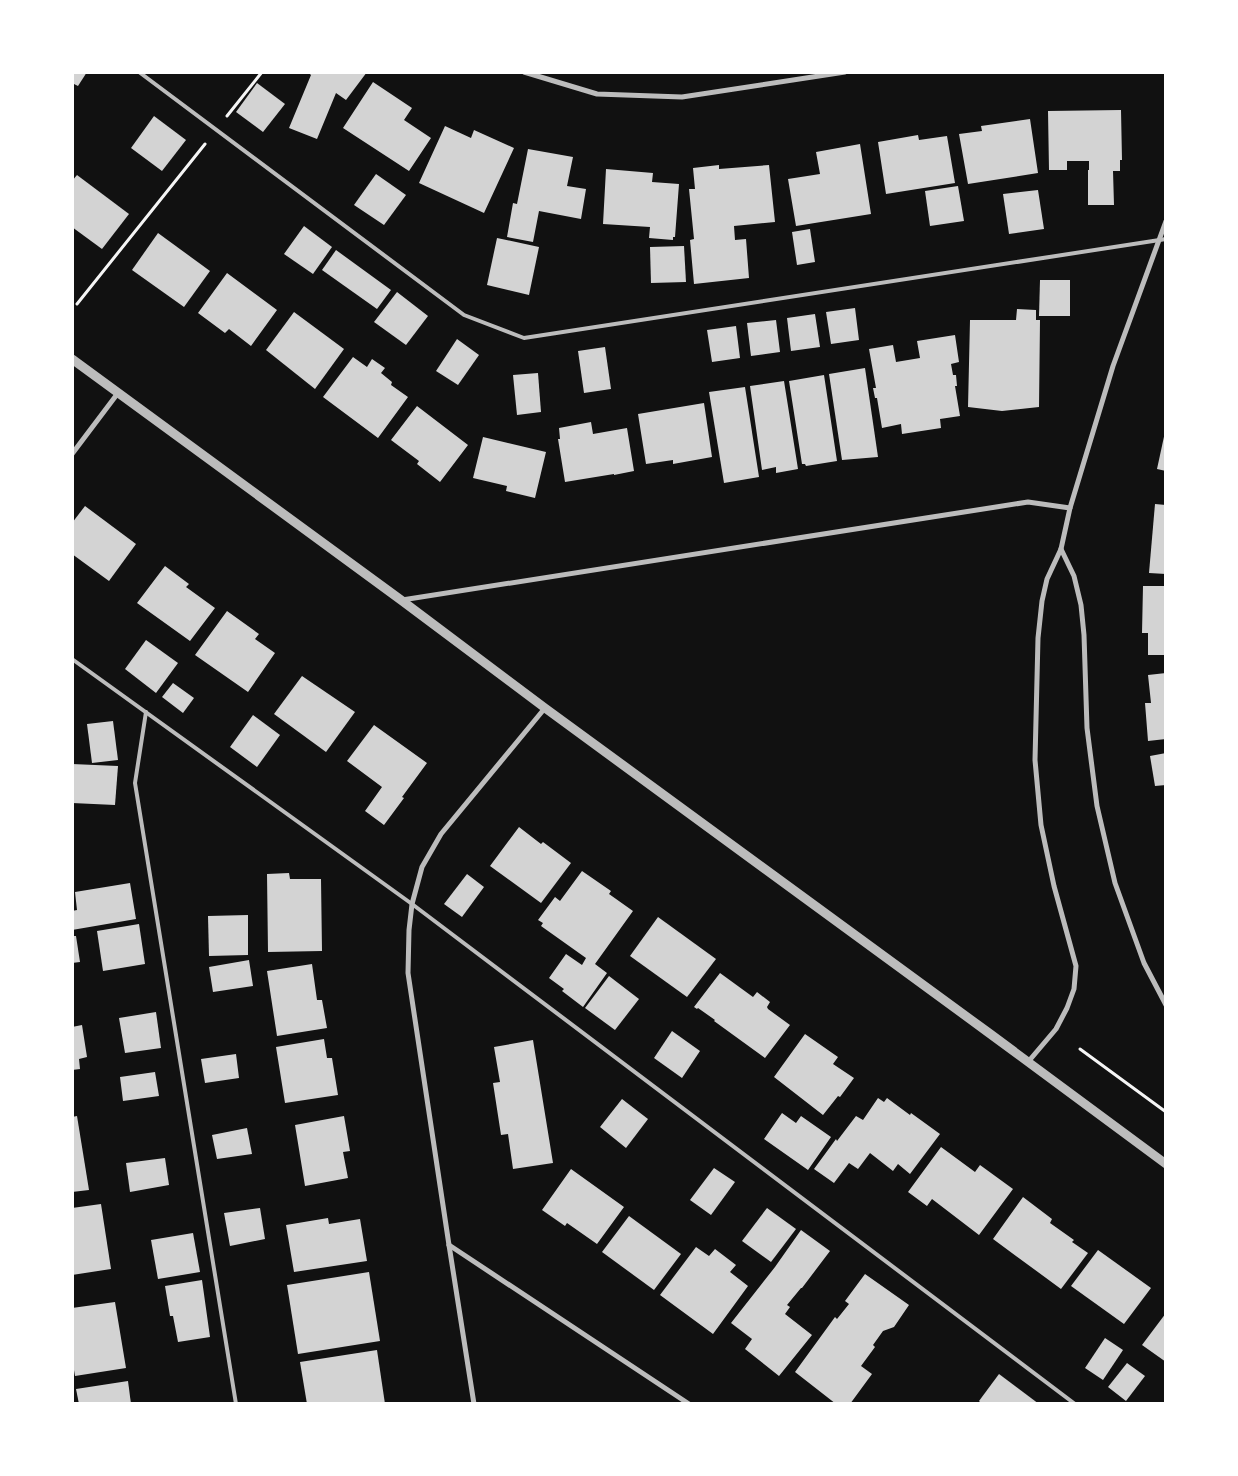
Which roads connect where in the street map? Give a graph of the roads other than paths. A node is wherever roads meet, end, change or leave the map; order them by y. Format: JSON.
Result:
{"nodes":[{"id":1,"x":139,"y":72,"type":"edge"},
{"id":2,"x":524,"y":72,"type":"edge"},
{"id":3,"x":845,"y":72,"type":"edge"},
{"id":4,"x":1166,"y":221,"type":"edge"},
{"id":5,"x":1166,"y":239,"type":"edge"},
{"id":6,"x":1158,"y":240,"type":"junction"},
{"id":7,"x":72,"y":360,"type":"edge"},
{"id":8,"x":118,"y":393,"type":"junction"},
{"id":9,"x":72,"y":454,"type":"edge"},
{"id":10,"x":1070,"y":508,"type":"junction"},
{"id":11,"x":1061,"y":548,"type":"junction"},
{"id":12,"x":401,"y":600,"type":"junction"},
{"id":13,"x":72,"y":658,"type":"edge"},
{"id":14,"x":545,"y":708,"type":"junction"},
{"id":15,"x":146,"y":712,"type":"junction"},
{"id":16,"x":412,"y":904,"type":"junction"},
{"id":17,"x":1166,"y":1004,"type":"edge"},
{"id":18,"x":1028,"y":1062,"type":"junction"},
{"id":19,"x":1166,"y":1164,"type":"edge"},
{"id":20,"x":449,"y":1245,"type":"junction"},
{"id":21,"x":236,"y":1404,"type":"edge"},
{"id":22,"x":474,"y":1404,"type":"edge"},
{"id":23,"x":689,"y":1404,"type":"edge"},
{"id":24,"x":1075,"y":1404,"type":"edge"}],
"edges":[{"from":1,"to":6,"type":"lane"},
{"from":2,"to":3,"type":"street"},
{"from":4,"to":6,"type":"street"},
{"from":5,"to":6,"type":"lane"},
{"from":6,"to":10,"type":"street"},
{"from":7,"to":8,"type":"street"},
{"from":8,"to":9,"type":"street"},
{"from":8,"to":12,"type":"street"},
{"from":10,"to":11,"type":"street"},
{"from":10,"to":12,"type":"street"},
{"from":11,"to":17,"type":"street"},
{"from":11,"to":18,"type":"street"},
{"from":12,"to":14,"type":"street"},
{"from":13,"to":15,"type":"lane"},
{"from":14,"to":16,"type":"street"},
{"from":14,"to":18,"type":"street"},
{"from":15,"to":16,"type":"lane"},
{"from":15,"to":21,"type":"lane"},
{"from":16,"to":20,"type":"street"},
{"from":16,"to":24,"type":"lane"},
{"from":18,"to":19,"type":"street"},
{"from":20,"to":22,"type":"street"},
{"from":20,"to":23,"type":"street"}]}
